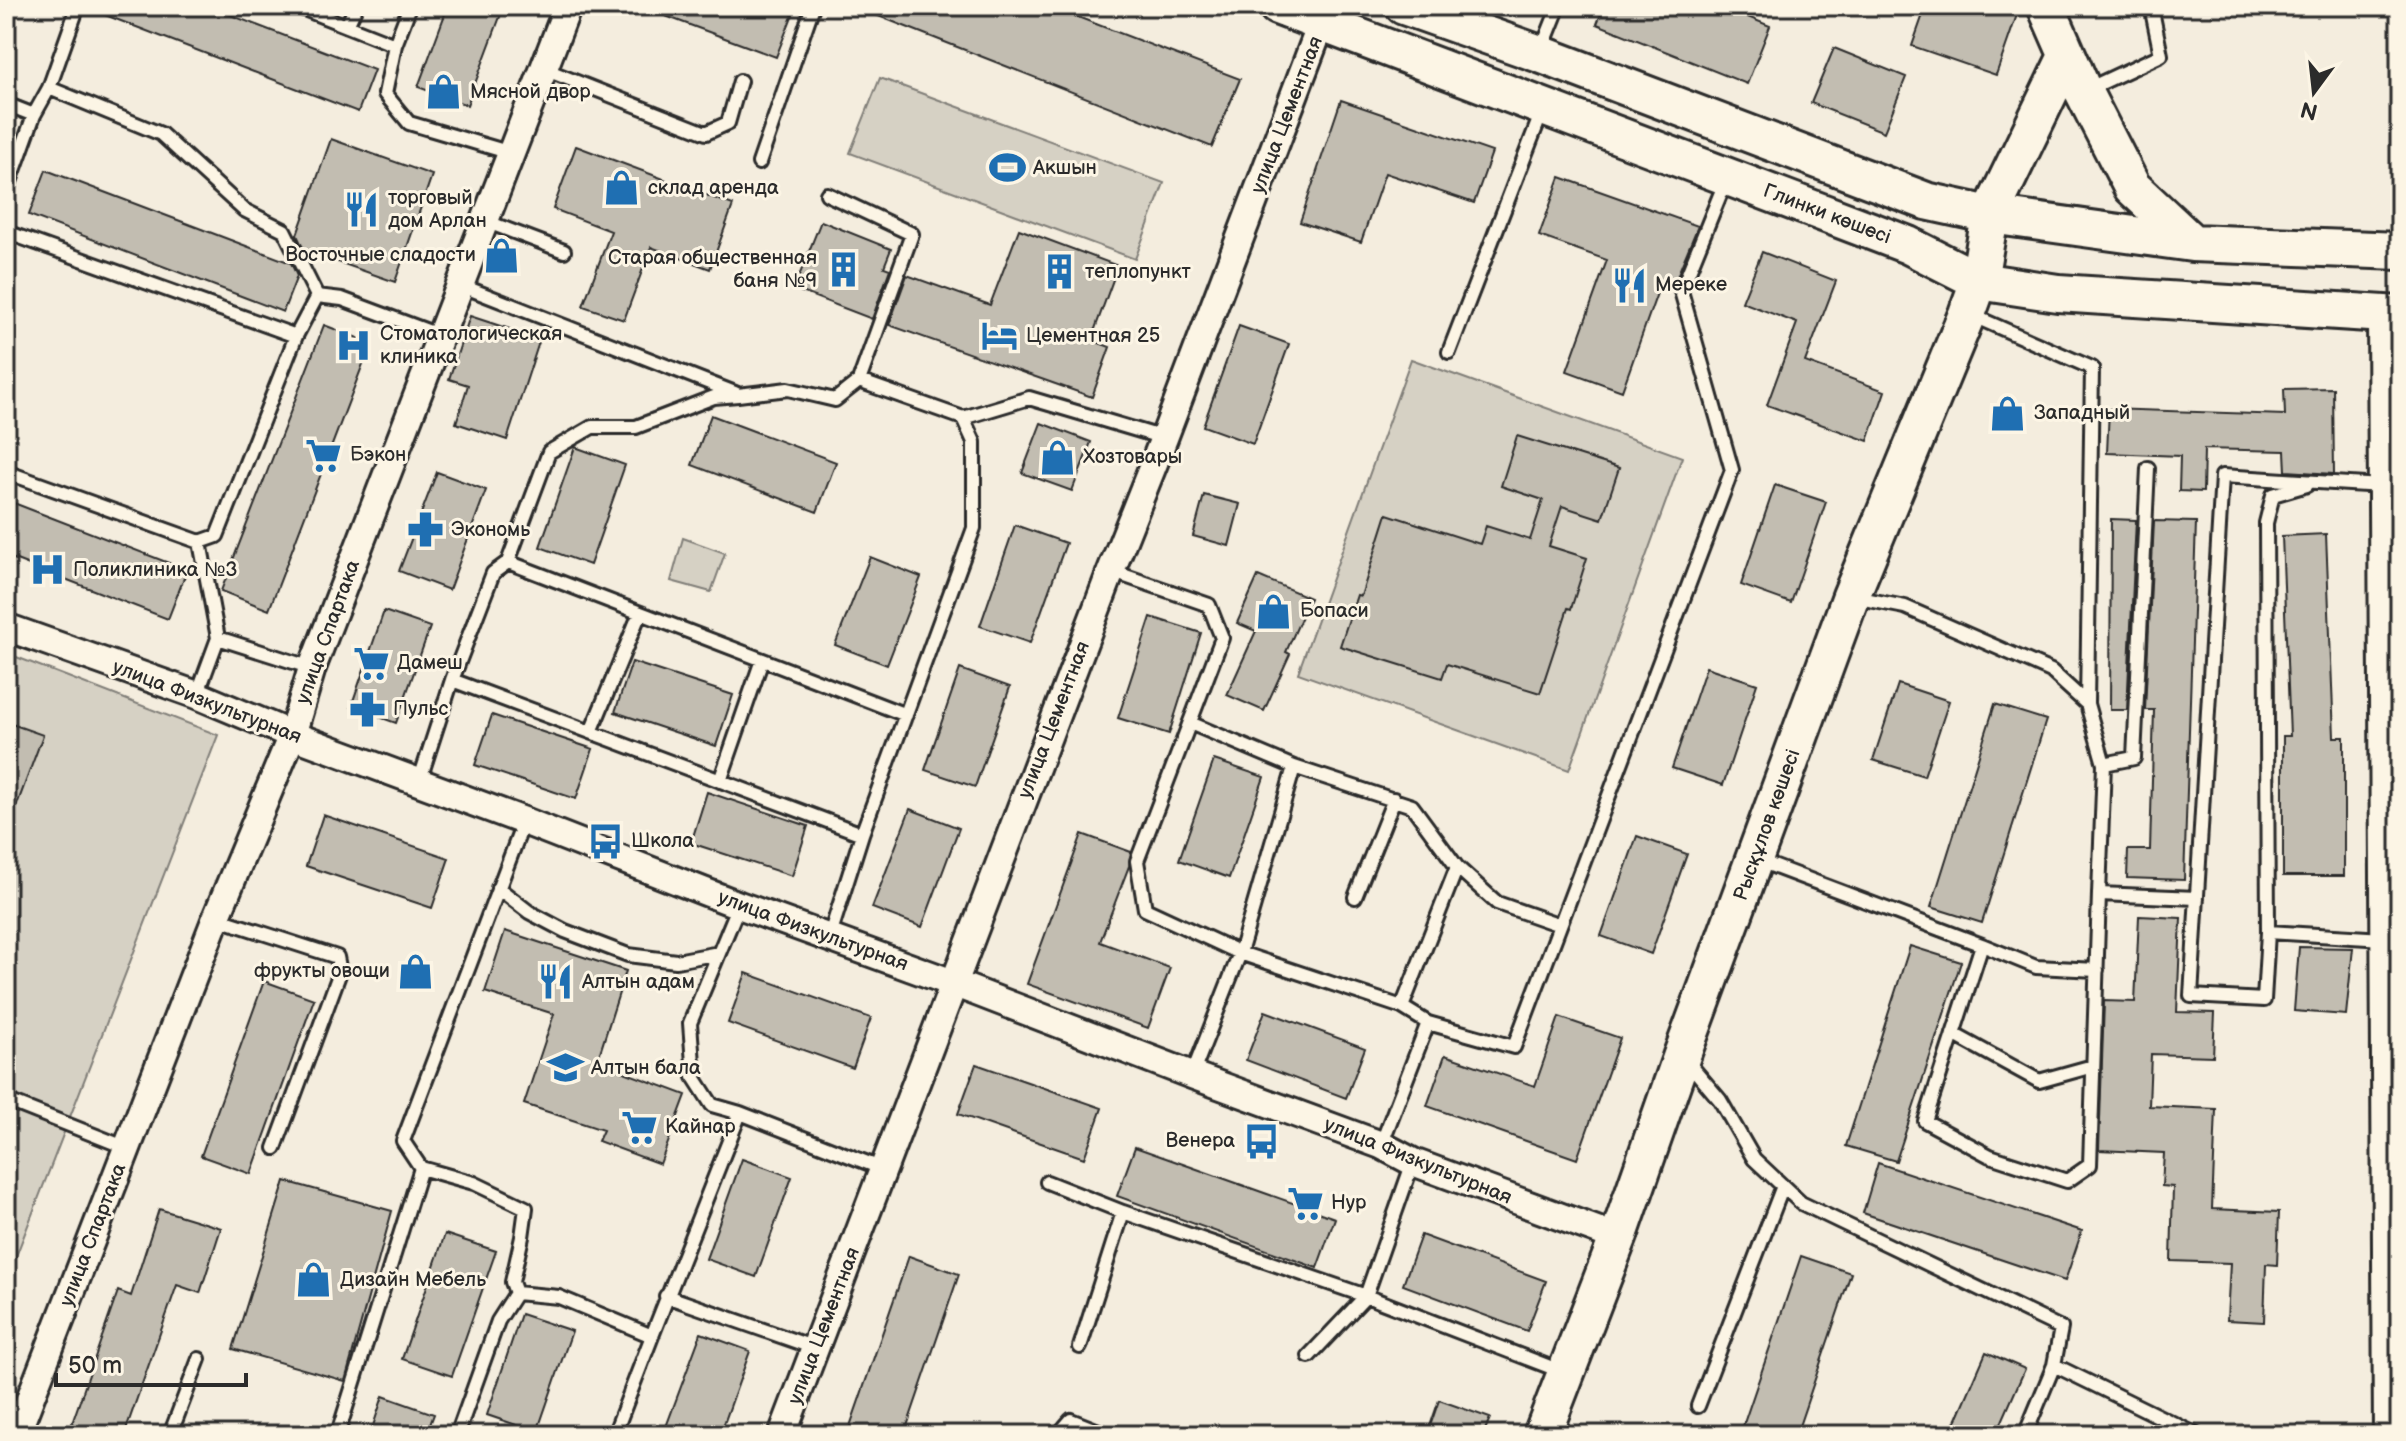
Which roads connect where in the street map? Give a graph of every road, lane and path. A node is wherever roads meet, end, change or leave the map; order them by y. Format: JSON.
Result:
{"nodes":[{"id":1,"x":78,"y":6,"type":"edge"},
{"id":2,"x":296,"y":6,"type":"edge"},
{"id":3,"x":356,"y":6,"type":"edge"},
{"id":4,"x":410,"y":6,"type":"edge"},
{"id":5,"x":568,"y":6,"type":"edge"},
{"id":6,"x":813,"y":6,"type":"edge"},
{"id":7,"x":1277,"y":6,"type":"edge"},
{"id":8,"x":1404,"y":6,"type":"edge"},
{"id":9,"x":1559,"y":6,"type":"edge"},
{"id":10,"x":2046,"y":6,"type":"edge"},
{"id":11,"x":2151,"y":6,"type":"edge"},
{"id":12,"x":1325,"y":14,"type":"edge"},
{"id":13,"x":347,"y":26,"type":"junction"},
{"id":14,"x":395,"y":45,"type":"junction"},
{"id":15,"x":1540,"y":54,"type":"junction"},
{"id":16,"x":2067,"y":56,"type":"junction"},
{"id":17,"x":544,"y":69,"type":"junction"},
{"id":18,"x":740,"y":81,"type":"dead end"},
{"id":19,"x":49,"y":88,"type":"junction"},
{"id":20,"x":2083,"y":91,"type":"junction"},
{"id":21,"x":6,"y":104,"type":"edge"},
{"id":22,"x":1544,"y":106,"type":"junction"},
{"id":23,"x":34,"y":115,"type":"junction"},
{"id":24,"x":511,"y":153,"type":"junction"},
{"id":25,"x":759,"y":163,"type":"dead end"},
{"id":26,"x":1727,"y":177,"type":"junction"},
{"id":27,"x":6,"y":193,"type":"edge"},
{"id":28,"x":827,"y":194,"type":"dead end"},
{"id":29,"x":1990,"y":215,"type":"junction"},
{"id":30,"x":485,"y":221,"type":"junction"},
{"id":31,"x":6,"y":232,"type":"edge"},
{"id":32,"x":2192,"y":243,"type":"junction"},
{"id":33,"x":564,"y":251,"type":"dead end"},
{"id":34,"x":2400,"y":251,"type":"edge"},
{"id":35,"x":460,"y":285,"type":"junction"},
{"id":36,"x":317,"y":296,"type":"junction"},
{"id":37,"x":1973,"y":297,"type":"junction"},
{"id":38,"x":2390,"y":314,"type":"edge"},
{"id":39,"x":296,"y":336,"type":"junction"},
{"id":40,"x":441,"y":336,"type":"junction"},
{"id":41,"x":1449,"y":352,"type":"dead end"},
{"id":42,"x":859,"y":381,"type":"junction"},
{"id":43,"x":738,"y":395,"type":"junction"},
{"id":44,"x":963,"y":418,"type":"junction"},
{"id":45,"x":1164,"y":438,"type":"junction"},
{"id":46,"x":2148,"y":468,"type":"dead end"},
{"id":47,"x":6,"y":472,"type":"edge"},
{"id":48,"x":2315,"y":482,"type":"junction"},
{"id":49,"x":2382,"y":486,"type":"junction"},
{"id":50,"x":200,"y":542,"type":"junction"},
{"id":51,"x":508,"y":562,"type":"junction"},
{"id":52,"x":1111,"y":571,"type":"junction"},
{"id":53,"x":1851,"y":596,"type":"junction"},
{"id":54,"x":640,"y":613,"type":"junction"},
{"id":55,"x":6,"y":627,"type":"edge"},
{"id":56,"x":218,"y":638,"type":"junction"},
{"id":57,"x":762,"y":660,"type":"junction"},
{"id":58,"x":312,"y":668,"type":"junction"},
{"id":59,"x":452,"y":680,"type":"junction"},
{"id":60,"x":197,"y":695,"type":"junction"},
{"id":61,"x":2087,"y":704,"type":"junction"},
{"id":62,"x":906,"y":715,"type":"junction"},
{"id":63,"x":1190,"y":723,"type":"junction"},
{"id":64,"x":591,"y":732,"type":"junction"},
{"id":65,"x":292,"y":735,"type":"junction"},
{"id":66,"x":2104,"y":764,"type":"junction"},
{"id":67,"x":1294,"y":767,"type":"junction"},
{"id":68,"x":720,"y":781,"type":"junction"},
{"id":69,"x":419,"y":782,"type":"junction"},
{"id":70,"x":1394,"y":799,"type":"junction"},
{"id":71,"x":524,"y":821,"type":"junction"},
{"id":72,"x":862,"y":834,"type":"junction"},
{"id":73,"x":1754,"y":859,"type":"junction"},
{"id":74,"x":1457,"y":867,"type":"junction"},
{"id":75,"x":498,"y":888,"type":"junction"},
{"id":76,"x":2099,"y":894,"type":"junction"},
{"id":77,"x":1355,"y":897,"type":"dead end"},
{"id":78,"x":2197,"y":898,"type":"junction"},
{"id":79,"x":739,"y":905,"type":"junction"},
{"id":80,"x":216,"y":918,"type":"junction"},
{"id":81,"x":1560,"y":925,"type":"junction"},
{"id":82,"x":2268,"y":932,"type":"junction"},
{"id":83,"x":829,"y":938,"type":"junction"},
{"id":84,"x":2384,"y":939,"type":"junction"},
{"id":85,"x":1982,"y":945,"type":"junction"},
{"id":86,"x":719,"y":953,"type":"junction"},
{"id":87,"x":1240,"y":953,"type":"junction"},
{"id":88,"x":2097,"y":970,"type":"junction"},
{"id":89,"x":953,"y":983,"type":"junction"},
{"id":90,"x":1402,"y":1007,"type":"junction"},
{"id":91,"x":1428,"y":1023,"type":"junction"},
{"id":92,"x":1953,"y":1034,"type":"junction"},
{"id":93,"x":1682,"y":1055,"type":"junction"},
{"id":94,"x":2093,"y":1066,"type":"junction"},
{"id":95,"x":1192,"y":1075,"type":"junction"},
{"id":96,"x":6,"y":1100,"type":"edge"},
{"id":97,"x":740,"y":1113,"type":"junction"},
{"id":98,"x":1381,"y":1145,"type":"junction"},
{"id":99,"x":127,"y":1148,"type":"junction"},
{"id":100,"x":275,"y":1148,"type":"dead end"},
{"id":101,"x":1413,"y":1162,"type":"junction"},
{"id":102,"x":421,"y":1168,"type":"junction"},
{"id":103,"x":883,"y":1169,"type":"junction"},
{"id":104,"x":1047,"y":1182,"type":"dead end"},
{"id":105,"x":1783,"y":1186,"type":"junction"},
{"id":106,"x":1123,"y":1212,"type":"junction"},
{"id":107,"x":1618,"y":1238,"type":"junction"},
{"id":108,"x":516,"y":1293,"type":"junction"},
{"id":109,"x":666,"y":1296,"type":"junction"},
{"id":110,"x":1366,"y":1296,"type":"junction"},
{"id":111,"x":652,"y":1336,"type":"junction"},
{"id":112,"x":1080,"y":1347,"type":"dead end"},
{"id":113,"x":815,"y":1348,"type":"junction"},
{"id":114,"x":1309,"y":1356,"type":"dead end"},
{"id":115,"x":199,"y":1359,"type":"dead end"},
{"id":116,"x":2054,"y":1365,"type":"junction"},
{"id":117,"x":1566,"y":1373,"type":"junction"},
{"id":118,"x":1698,"y":1406,"type":"dead end"},
{"id":119,"x":16,"y":1435,"type":"edge"},
{"id":120,"x":170,"y":1435,"type":"edge"},
{"id":121,"x":335,"y":1435,"type":"edge"},
{"id":122,"x":457,"y":1435,"type":"edge"},
{"id":123,"x":614,"y":1435,"type":"edge"},
{"id":124,"x":782,"y":1435,"type":"edge"},
{"id":125,"x":1058,"y":1435,"type":"edge"},
{"id":126,"x":1109,"y":1435,"type":"edge"},
{"id":127,"x":1542,"y":1435,"type":"edge"},
{"id":128,"x":2025,"y":1435,"type":"edge"},
{"id":129,"x":2197,"y":1435,"type":"edge"},
{"id":130,"x":2387,"y":1435,"type":"edge"}],
"edges":[{"from":1,"to":19,"type":"lane"},
{"from":2,"to":13,"type":"lane"},
{"from":3,"to":13,"type":"lane"},
{"from":4,"to":14,"type":"lane"},
{"from":5,"to":17,"type":"street","name":"улица Спартака"},
{"from":6,"to":25,"type":"lane"},
{"from":7,"to":12,"type":"main road","name":"Глинки көшесі"},
{"from":8,"to":15,"type":"main road"},
{"from":9,"to":15,"type":"lane"},
{"from":10,"to":16,"type":"main road"},
{"from":11,"to":20,"type":"lane"},
{"from":12,"to":22,"type":"main road","name":"Глинки көшесі"},
{"from":12,"to":45,"type":"street","name":"улица Цементная"},
{"from":13,"to":14,"type":"lane"},
{"from":14,"to":24,"type":"lane"},
{"from":15,"to":29,"type":"main road"},
{"from":16,"to":20,"type":"main road"},
{"from":16,"to":29,"type":"main road","name":"Рысқұлов көшесі"},
{"from":17,"to":18,"type":"lane"},
{"from":17,"to":24,"type":"street","name":"улица Спартака"},
{"from":19,"to":23,"type":"lane"},
{"from":19,"to":36,"type":"lane"},
{"from":20,"to":32,"type":"main road"},
{"from":21,"to":23,"type":"lane"},
{"from":22,"to":26,"type":"main road","name":"Глинки көшесі"},
{"from":22,"to":41,"type":"lane"},
{"from":23,"to":27,"type":"lane"},
{"from":24,"to":30,"type":"street","name":"улица Спартака"},
{"from":26,"to":37,"type":"main road","name":"Глинки көшесі"},
{"from":26,"to":81,"type":"lane"},
{"from":28,"to":42,"type":"lane"},
{"from":29,"to":32,"type":"main road"},
{"from":29,"to":37,"type":"main road","name":"Рысқұлов көшесі"},
{"from":30,"to":33,"type":"lane"},
{"from":30,"to":35,"type":"street","name":"улица Спартака"},
{"from":31,"to":39,"type":"lane"},
{"from":32,"to":34,"type":"main road"},
{"from":35,"to":40,"type":"street","name":"улица Спартака"},
{"from":35,"to":43,"type":"lane"},
{"from":36,"to":39,"type":"lane"},
{"from":36,"to":40,"type":"lane"},
{"from":37,"to":38,"type":"main road","name":"Глинки көшесі"},
{"from":37,"to":53,"type":"main road","name":"Рысқұлов көшесі"},
{"from":37,"to":61,"type":"lane"},
{"from":38,"to":49,"type":"street"},
{"from":39,"to":50,"type":"lane"},
{"from":40,"to":58,"type":"street","name":"улица Спартака"},
{"from":42,"to":43,"type":"lane"},
{"from":42,"to":44,"type":"lane"},
{"from":43,"to":51,"type":"lane"},
{"from":44,"to":45,"type":"lane"},
{"from":44,"to":62,"type":"lane"},
{"from":45,"to":52,"type":"street","name":"улица Цементная"},
{"from":46,"to":66,"type":"lane"},
{"from":47,"to":50,"type":"lane"},
{"from":48,"to":49,"type":"lane"},
{"from":48,"to":78,"type":"lane"},
{"from":48,"to":82,"type":"lane"},
{"from":49,"to":84,"type":"street"},
{"from":50,"to":56,"type":"lane"},
{"from":51,"to":54,"type":"lane"},
{"from":51,"to":59,"type":"lane"},
{"from":52,"to":63,"type":"lane"},
{"from":52,"to":89,"type":"street","name":"улица Цементная"},
{"from":53,"to":61,"type":"lane"},
{"from":53,"to":73,"type":"main road","name":"Рысқұлов көшесі"},
{"from":54,"to":57,"type":"lane"},
{"from":54,"to":64,"type":"lane"},
{"from":55,"to":60,"type":"street","name":"улица Физкультурная"},
{"from":56,"to":58,"type":"lane"},
{"from":56,"to":60,"type":"lane"},
{"from":57,"to":62,"type":"lane"},
{"from":57,"to":68,"type":"lane"},
{"from":58,"to":65,"type":"street","name":"улица Спартака"},
{"from":59,"to":64,"type":"lane"},
{"from":59,"to":69,"type":"lane"},
{"from":60,"to":65,"type":"street","name":"улица Физкультурная"},
{"from":61,"to":66,"type":"lane"},
{"from":62,"to":72,"type":"lane"},
{"from":63,"to":67,"type":"lane"},
{"from":63,"to":87,"type":"lane"},
{"from":64,"to":68,"type":"lane"},
{"from":65,"to":69,"type":"street","name":"улица Физкультурная"},
{"from":65,"to":80,"type":"street","name":"улица Спартака"},
{"from":66,"to":76,"type":"lane"},
{"from":67,"to":70,"type":"lane"},
{"from":67,"to":87,"type":"lane"},
{"from":68,"to":72,"type":"lane"},
{"from":69,"to":71,"type":"street","name":"улица Физкультурная"},
{"from":70,"to":74,"type":"lane"},
{"from":70,"to":77,"type":"lane"},
{"from":71,"to":75,"type":"lane"},
{"from":71,"to":79,"type":"street","name":"улица Физкультурная"},
{"from":72,"to":83,"type":"lane"},
{"from":73,"to":85,"type":"lane"},
{"from":73,"to":93,"type":"main road","name":"Рысқұлов көшесі"},
{"from":74,"to":81,"type":"lane"},
{"from":74,"to":90,"type":"lane"},
{"from":75,"to":86,"type":"lane"},
{"from":75,"to":102,"type":"lane"},
{"from":76,"to":78,"type":"lane"},
{"from":76,"to":88,"type":"lane"},
{"from":78,"to":82,"type":"lane"},
{"from":79,"to":83,"type":"street","name":"улица Физкультурная"},
{"from":79,"to":86,"type":"lane"},
{"from":80,"to":99,"type":"street","name":"улица Спартака"},
{"from":80,"to":100,"type":"lane"},
{"from":81,"to":91,"type":"lane"},
{"from":82,"to":84,"type":"lane"},
{"from":83,"to":89,"type":"street","name":"улица Физкультурная"},
{"from":84,"to":130,"type":"street"},
{"from":85,"to":88,"type":"lane"},
{"from":85,"to":92,"type":"lane"},
{"from":86,"to":97,"type":"lane"},
{"from":87,"to":90,"type":"lane"},
{"from":87,"to":95,"type":"lane"},
{"from":88,"to":94,"type":"lane"},
{"from":89,"to":95,"type":"street","name":"улица Физкультурная"},
{"from":89,"to":103,"type":"street","name":"улица Цементная"},
{"from":90,"to":91,"type":"lane"},
{"from":91,"to":98,"type":"lane"},
{"from":92,"to":94,"type":"lane"},
{"from":92,"to":94,"type":"lane"},
{"from":93,"to":105,"type":"lane"},
{"from":93,"to":107,"type":"main road","name":"Рысқұлов көшесі"},
{"from":95,"to":98,"type":"street","name":"улица Физкультурная"},
{"from":96,"to":99,"type":"lane"},
{"from":97,"to":103,"type":"lane"},
{"from":97,"to":109,"type":"lane"},
{"from":98,"to":101,"type":"street","name":"улица Физкультурная"},
{"from":99,"to":119,"type":"street","name":"улица Спартака"},
{"from":101,"to":107,"type":"street","name":"улица Физкультурная"},
{"from":101,"to":110,"type":"lane"},
{"from":102,"to":108,"type":"lane"},
{"from":102,"to":121,"type":"lane"},
{"from":103,"to":113,"type":"street","name":"улица Цементная"},
{"from":104,"to":106,"type":"lane"},
{"from":105,"to":116,"type":"lane"},
{"from":105,"to":118,"type":"lane"},
{"from":106,"to":110,"type":"lane"},
{"from":106,"to":112,"type":"lane"},
{"from":107,"to":117,"type":"main road","name":"Рысқұлов көшесі"},
{"from":108,"to":111,"type":"lane"},
{"from":108,"to":122,"type":"lane"},
{"from":109,"to":111,"type":"lane"},
{"from":109,"to":113,"type":"lane"},
{"from":110,"to":114,"type":"lane"},
{"from":110,"to":117,"type":"lane"},
{"from":111,"to":123,"type":"lane"},
{"from":113,"to":124,"type":"street","name":"улица Цементная"},
{"from":115,"to":120,"type":"lane"},
{"from":116,"to":128,"type":"lane"},
{"from":116,"to":129,"type":"lane"},
{"from":117,"to":127,"type":"main road","name":"Рысқұлов көшесі"},
{"from":125,"to":126,"type":"lane"}]}
